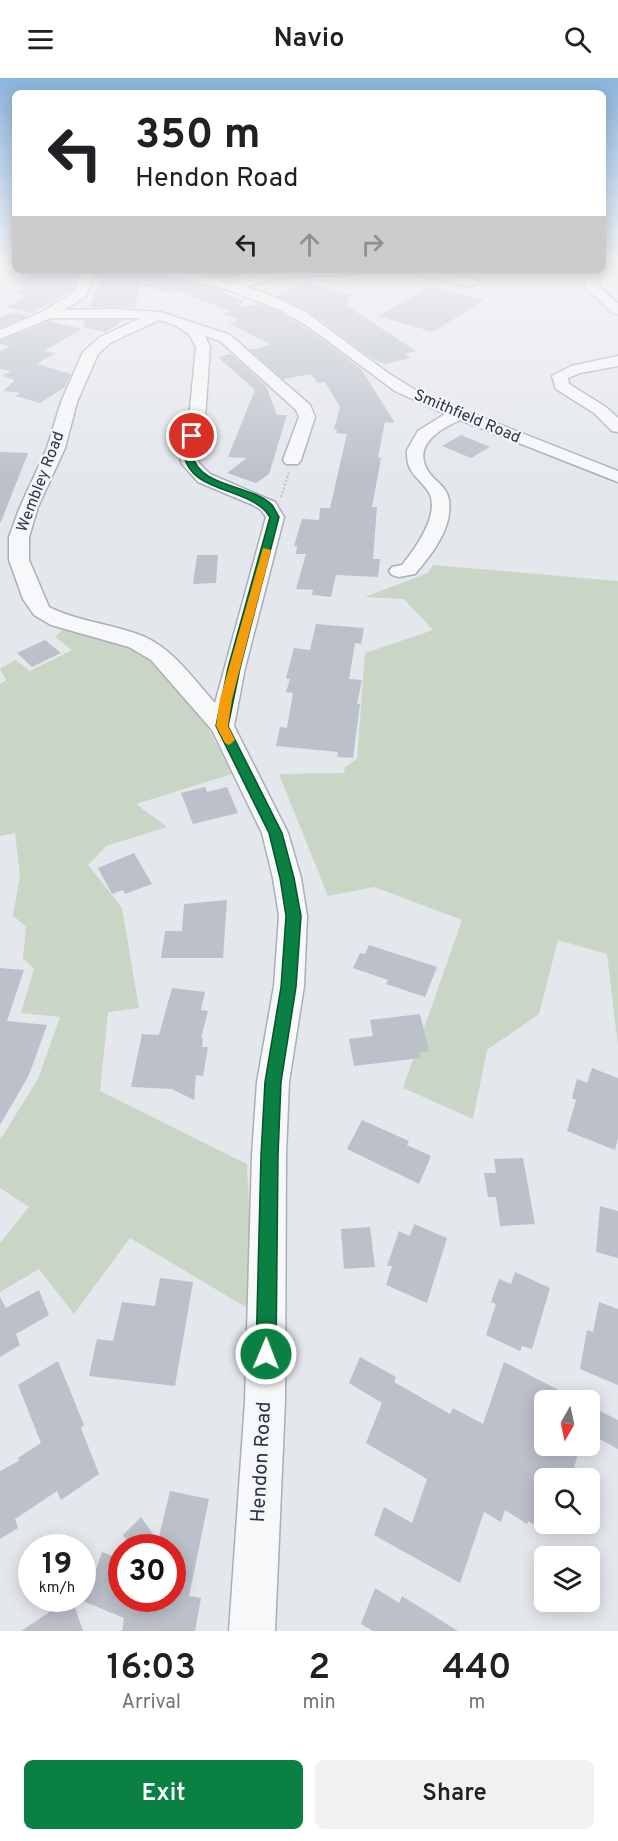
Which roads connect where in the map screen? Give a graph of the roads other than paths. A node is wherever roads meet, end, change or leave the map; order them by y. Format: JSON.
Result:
{"nodes":[{"id":1,"x":121,"y":332,"type":"edge"},
{"id":2,"x":196,"y":332,"type":"edge"},
{"id":3,"x":208,"y":332,"type":"edge"},
{"id":4,"x":325,"y":332,"type":"edge"},
{"id":5,"x":618,"y":361,"type":"edge"},
{"id":6,"x":458,"y":415,"type":"junction"},
{"id":7,"x":618,"y":428,"type":"edge"},
{"id":8,"x":292,"y":460,"type":"road end"},
{"id":9,"x":618,"y":477,"type":"edge"},
{"id":10,"x":399,"y":571,"type":"dead end"},
{"id":11,"x":222,"y":726,"type":"junction"},
{"id":12,"x":252,"y":1631,"type":"edge"}],
"edges":[{"from":1,"to":11,"type":"street","name":"Wembley Road"},
{"from":2,"to":11,"type":"street"},
{"from":3,"to":8,"type":"street"},
{"from":4,"to":6,"type":"street","name":"Smithfield Road"},
{"from":5,"to":7,"type":"street"},
{"from":6,"to":9,"type":"street","name":"Smithfield Road"},
{"from":6,"to":10,"type":"street"},
{"from":11,"to":12,"type":"street","name":"Hendon Road"}]}
